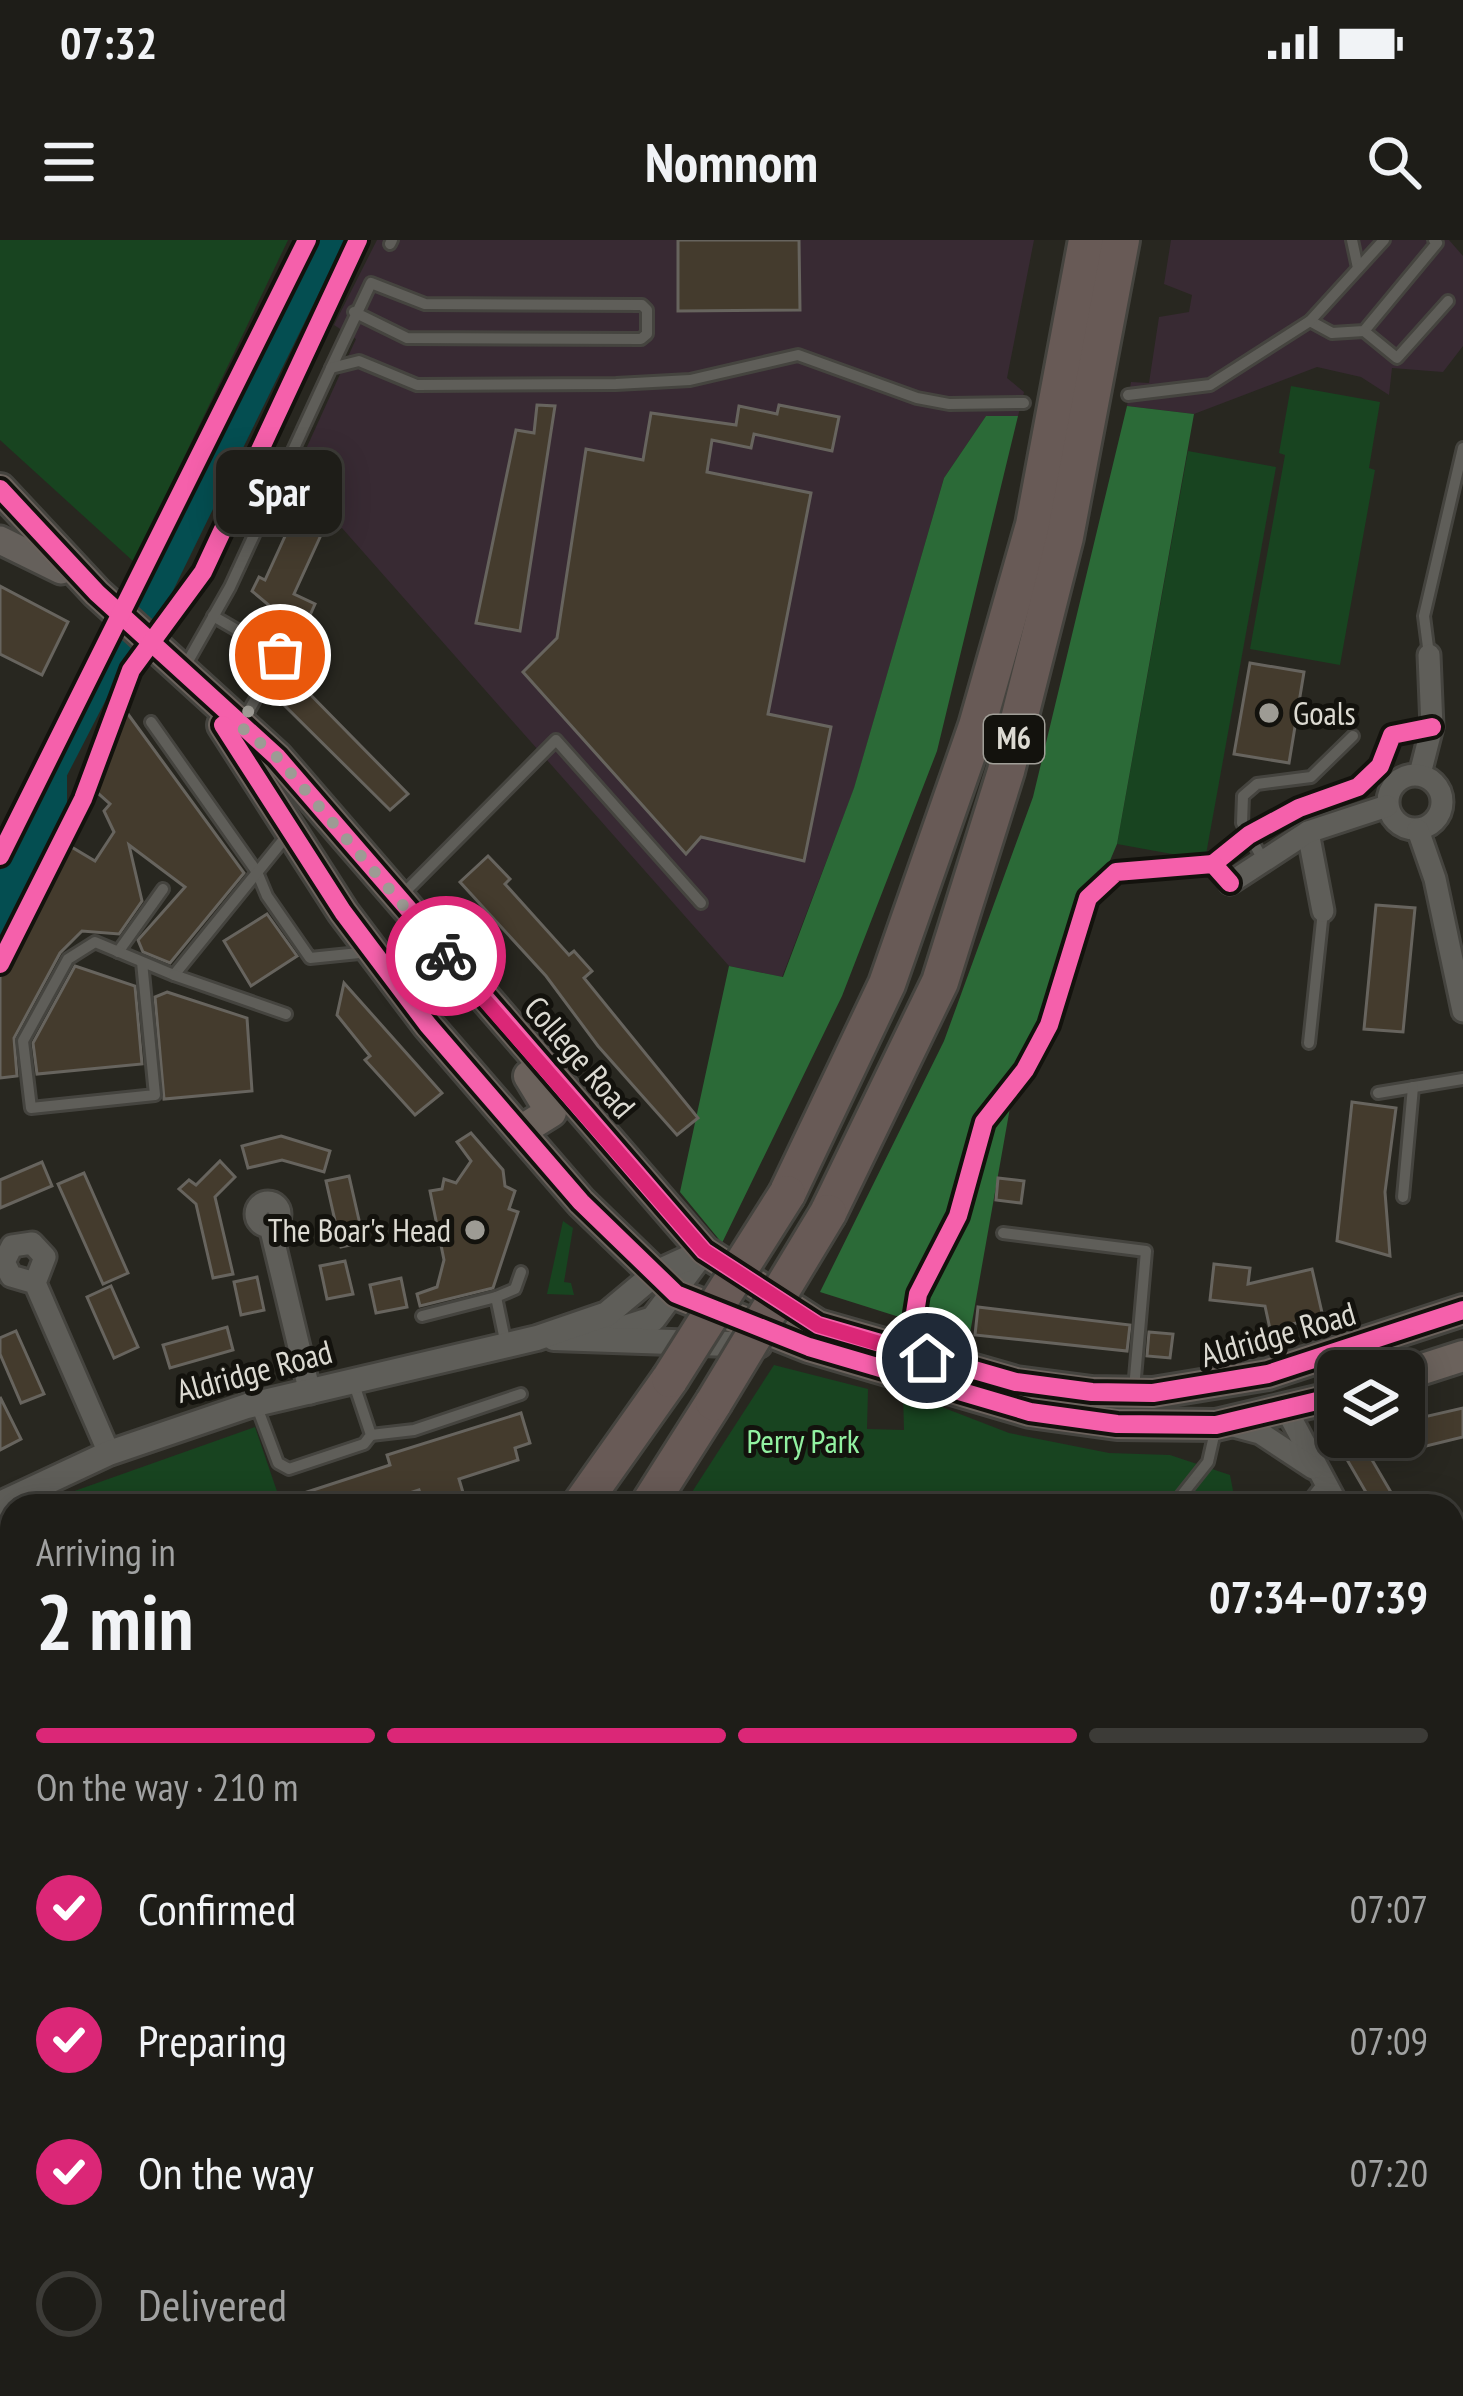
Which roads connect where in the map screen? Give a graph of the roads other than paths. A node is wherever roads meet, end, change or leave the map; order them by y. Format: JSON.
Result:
{"nodes":[{"id":1,"x":1088,"y":240,"type":"edge"},
{"id":2,"x":1121,"y":240,"type":"edge"},
{"id":3,"x":1352,"y":240,"type":"edge"},
{"id":4,"x":1384,"y":240,"type":"edge"},
{"id":5,"x":1434,"y":240,"type":"edge"},
{"id":6,"x":1358,"y":268,"type":"junction"},
{"id":7,"x":1448,"y":301,"type":"dead end"},
{"id":8,"x":353,"y":312,"type":"junction"},
{"id":9,"x":1310,"y":321,"type":"junction"},
{"id":10,"x":1364,"y":331,"type":"junction"},
{"id":11,"x":331,"y":368,"type":"junction"},
{"id":12,"x":1128,"y":395,"type":"dead end"},
{"id":13,"x":1024,"y":403,"type":"dead end"},
{"id":14,"x":1463,"y":448,"type":"edge"},
{"id":15,"x":0,"y":489,"type":"edge"},
{"id":16,"x":0,"y":518,"type":"edge"},
{"id":17,"x":0,"y":540,"type":"edge"},
{"id":18,"x":62,"y":570,"type":"junction"},
{"id":19,"x":108,"y":603,"type":"junction"},
{"id":20,"x":213,"y":616,"type":"junction"},
{"id":21,"x":1429,"y":655,"type":"joint"},
{"id":22,"x":175,"y":668,"type":"junction"},
{"id":23,"x":208,"y":699,"type":"junction"},
{"id":24,"x":151,"y":722,"type":"dead end"},
{"id":25,"x":240,"y":726,"type":"junction"},
{"id":26,"x":1353,"y":736,"type":"dead end"},
{"id":27,"x":1420,"y":775,"type":"junction"},
{"id":28,"x":1387,"y":806,"type":"junction"},
{"id":29,"x":291,"y":830,"type":"junction"},
{"id":30,"x":1418,"y":830,"type":"junction"},
{"id":31,"x":1309,"y":832,"type":"junction"},
{"id":32,"x":1264,"y":861,"type":"junction"},
{"id":33,"x":257,"y":872,"type":"junction"},
{"id":34,"x":1229,"y":884,"type":"dead end"},
{"id":35,"x":163,"y":889,"type":"dead end"},
{"id":36,"x":398,"y":898,"type":"junction"},
{"id":37,"x":701,"y":903,"type":"dead end"},
{"id":38,"x":1323,"y":910,"type":"joint"},
{"id":39,"x":373,"y":951,"type":"junction"},
{"id":40,"x":118,"y":952,"type":"junction"},
{"id":41,"x":142,"y":962,"type":"junction"},
{"id":42,"x":450,"y":962,"type":"junction"},
{"id":43,"x":174,"y":976,"type":"junction"},
{"id":44,"x":1463,"y":1011,"type":"edge"},
{"id":45,"x":286,"y":1013,"type":"dead end"},
{"id":46,"x":1309,"y":1043,"type":"dead end"},
{"id":47,"x":1463,"y":1079,"type":"edge"},
{"id":48,"x":1413,"y":1087,"type":"junction"},
{"id":49,"x":1378,"y":1093,"type":"dead end"},
{"id":50,"x":522,"y":1130,"type":"junction"},
{"id":51,"x":1402,"y":1197,"type":"dead end"},
{"id":52,"x":270,"y":1226,"type":"dead end"},
{"id":53,"x":1003,"y":1233,"type":"dead end"},
{"id":54,"x":704,"y":1251,"type":"junction"},
{"id":55,"x":521,"y":1272,"type":"dead end"},
{"id":56,"x":35,"y":1283,"type":"dead end"},
{"id":57,"x":666,"y":1284,"type":"junction"},
{"id":58,"x":496,"y":1297,"type":"junction"},
{"id":59,"x":1463,"y":1310,"type":"edge"},
{"id":60,"x":422,"y":1316,"type":"dead end"},
{"id":61,"x":537,"y":1338,"type":"junction"},
{"id":62,"x":587,"y":1339,"type":"junction"},
{"id":63,"x":506,"y":1345,"type":"junction"},
{"id":64,"x":809,"y":1347,"type":"junction"},
{"id":65,"x":1463,"y":1356,"type":"edge"},
{"id":66,"x":1425,"y":1368,"type":"edge"},
{"id":67,"x":353,"y":1381,"type":"junction"},
{"id":68,"x":1205,"y":1388,"type":"junction"},
{"id":69,"x":310,"y":1393,"type":"junction"},
{"id":70,"x":1134,"y":1393,"type":"junction"},
{"id":71,"x":521,"y":1394,"type":"dead end"},
{"id":72,"x":1317,"y":1401,"type":"edge"},
{"id":73,"x":256,"y":1404,"type":"junction"},
{"id":74,"x":1286,"y":1409,"type":"junction"},
{"id":75,"x":1220,"y":1425,"type":"junction"},
{"id":76,"x":371,"y":1435,"type":"junction"},
{"id":77,"x":109,"y":1453,"type":"junction"},
{"id":78,"x":1318,"y":1476,"type":"junction"},
{"id":79,"x":32,"y":1494,"type":"edge"},
{"id":80,"x":589,"y":1494,"type":"edge"},
{"id":81,"x":656,"y":1494,"type":"edge"},
{"id":82,"x":1182,"y":1494,"type":"edge"},
{"id":83,"x":1310,"y":1494,"type":"edge"},
{"id":84,"x":1330,"y":1494,"type":"edge"}],
"edges":[{"from":1,"to":80,"type":"highway","number":"M6","bridge":true},
{"from":2,"to":81,"type":"highway","number":"M6","bridge":true},
{"from":3,"to":6,"type":"lane"},
{"from":4,"to":6,"type":"lane"},
{"from":5,"to":10,"type":"lane"},
{"from":6,"to":9,"type":"lane"},
{"from":7,"to":10,"type":"lane"},
{"from":8,"to":8,"type":"lane"},
{"from":8,"to":11,"type":"lane"},
{"from":9,"to":10,"type":"lane"},
{"from":9,"to":12,"type":"lane"},
{"from":11,"to":13,"type":"lane"},
{"from":11,"to":20,"type":"lane"},
{"from":14,"to":21,"type":"lane"},
{"from":15,"to":19,"type":"main road"},
{"from":16,"to":18,"type":"main road"},
{"from":17,"to":18,"type":"main road"},
{"from":18,"to":19,"type":"main road"},
{"from":19,"to":22,"type":"main road","name":"College Road"},
{"from":20,"to":22,"type":"lane"},
{"from":20,"to":25,"type":"lane"},
{"from":21,"to":27,"type":"street"},
{"from":22,"to":23,"type":"main road","name":"College Road"},
{"from":23,"to":25,"type":"main road","name":"College Road"},
{"from":23,"to":29,"type":"main road","name":"College Road"},
{"from":24,"to":33,"type":"lane"},
{"from":25,"to":36,"type":"main road","name":"College Road"},
{"from":26,"to":32,"type":"lane"},
{"from":27,"to":28,"type":"street"},
{"from":27,"to":30,"type":"street"},
{"from":28,"to":30,"type":"street"},
{"from":28,"to":31,"type":"street"},
{"from":29,"to":33,"type":"lane"},
{"from":29,"to":39,"type":"main road","name":"College Road"},
{"from":30,"to":44,"type":"street"},
{"from":31,"to":32,"type":"street"},
{"from":31,"to":38,"type":"street"},
{"from":32,"to":34,"type":"street"},
{"from":33,"to":39,"type":"lane"},
{"from":33,"to":43,"type":"lane"},
{"from":35,"to":40,"type":"lane"},
{"from":36,"to":37,"type":"lane"},
{"from":36,"to":42,"type":"main road","name":"College Road"},
{"from":38,"to":46,"type":"lane"},
{"from":39,"to":50,"type":"main road","name":"College Road"},
{"from":40,"to":41,"type":"lane"},
{"from":40,"to":41,"type":"lane"},
{"from":41,"to":43,"type":"lane"},
{"from":42,"to":50,"type":"main road"},
{"from":42,"to":54,"type":"main road","name":"College Road"},
{"from":43,"to":45,"type":"lane"},
{"from":47,"to":48,"type":"lane"},
{"from":48,"to":49,"type":"lane"},
{"from":48,"to":51,"type":"lane"},
{"from":50,"to":57,"type":"main road","name":"College Road"},
{"from":52,"to":69,"type":"street"},
{"from":53,"to":70,"type":"lane"},
{"from":54,"to":57,"type":"street","name":"Aldridge Road"},
{"from":54,"to":70,"type":"main road","name":"Aldridge Road"},
{"from":55,"to":58,"type":"lane"},
{"from":56,"to":77,"type":"street"},
{"from":57,"to":61,"type":"street","name":"Aldridge Road"},
{"from":57,"to":62,"type":"street","name":"Aldridge Road"},
{"from":57,"to":64,"type":"main road","name":"Aldridge Road"},
{"from":58,"to":60,"type":"lane"},
{"from":58,"to":63,"type":"lane"},
{"from":59,"to":68,"type":"main road","name":"Aldridge Road"},
{"from":61,"to":62,"type":"street","name":"Aldridge Road"},
{"from":61,"to":63,"type":"street","name":"Aldridge Road"},
{"from":62,"to":64,"type":"street","name":"Aldridge Road"},
{"from":63,"to":67,"type":"street","name":"Aldridge Road"},
{"from":64,"to":75,"type":"main road","name":"Aldridge Road"},
{"from":65,"to":66,"type":"main road"},
{"from":67,"to":69,"type":"street","name":"Aldridge Road"},
{"from":67,"to":76,"type":"lane"},
{"from":68,"to":70,"type":"main road","name":"Aldridge Road"},
{"from":68,"to":74,"type":"main road"},
{"from":69,"to":73,"type":"street","name":"Aldridge Road"},
{"from":71,"to":76,"type":"lane"},
{"from":72,"to":74,"type":"main road","name":"Aldridge Road"},
{"from":73,"to":76,"type":"lane"},
{"from":73,"to":77,"type":"street","name":"Aldridge Road"},
{"from":74,"to":75,"type":"main road","name":"Aldridge Road"},
{"from":74,"to":78,"type":"street"},
{"from":75,"to":78,"type":"street"},
{"from":75,"to":82,"type":"lane"},
{"from":77,"to":79,"type":"street","name":"Aldridge Road"},
{"from":78,"to":83,"type":"lane"},
{"from":78,"to":84,"type":"street"}]}
